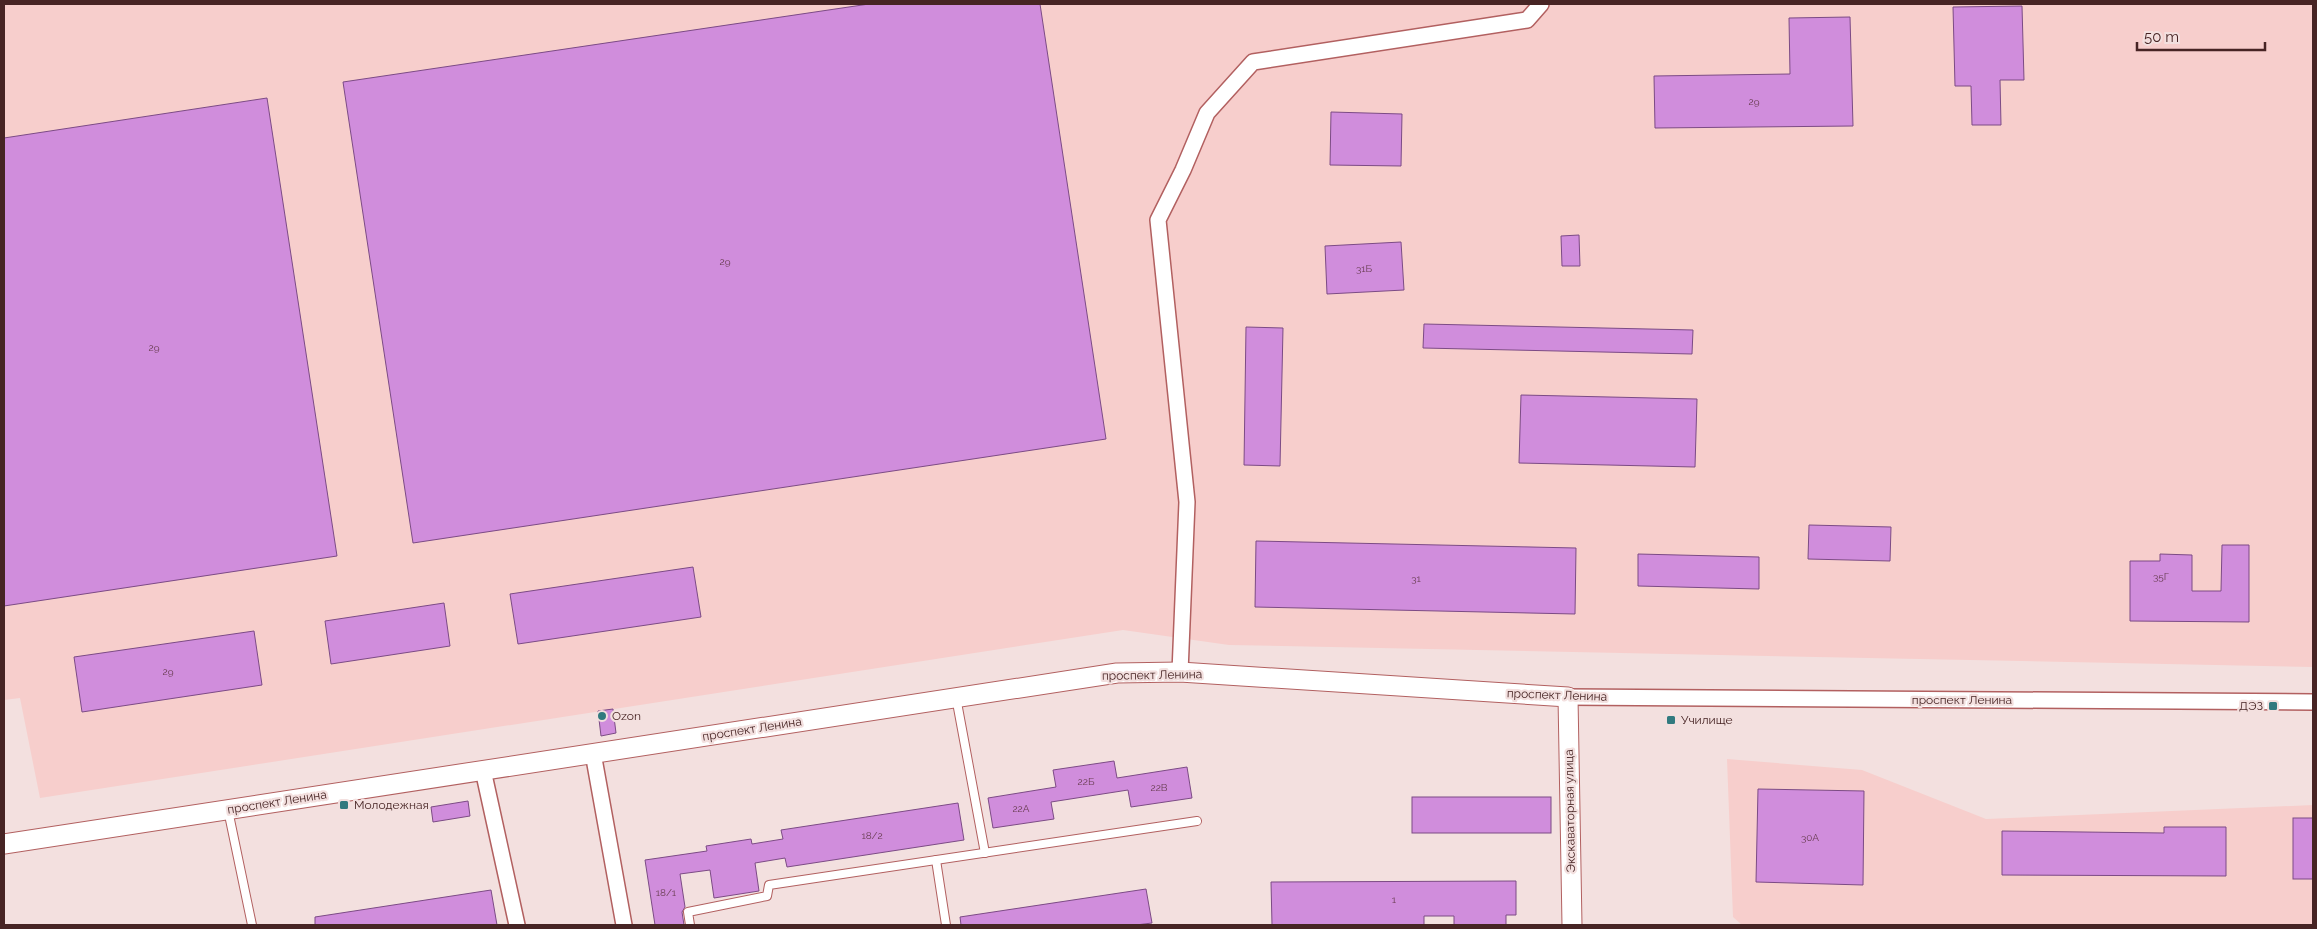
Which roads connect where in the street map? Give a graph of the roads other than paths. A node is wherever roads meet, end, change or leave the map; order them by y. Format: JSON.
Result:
{"nodes":[{"id":1,"x":1541,"y":4,"type":"edge"},
{"id":2,"x":1180,"y":672,"type":"junction"},
{"id":3,"x":956,"y":697,"type":"junction"},
{"id":4,"x":1568,"y":697,"type":"junction"},
{"id":5,"x":2313,"y":702,"type":"edge"},
{"id":6,"x":593,"y":753,"type":"junction"},
{"id":7,"x":483,"y":770,"type":"junction"},
{"id":8,"x":228,"y":810,"type":"junction"},
{"id":9,"x":1196,"y":820,"type":"dead end"},
{"id":10,"x":4,"y":844,"type":"edge"},
{"id":11,"x":985,"y":853,"type":"junction"},
{"id":12,"x":936,"y":860,"type":"junction"},
{"id":13,"x":252,"y":925,"type":"edge"},
{"id":14,"x":517,"y":925,"type":"edge"},
{"id":15,"x":624,"y":925,"type":"edge"},
{"id":16,"x":690,"y":925,"type":"edge"},
{"id":17,"x":946,"y":925,"type":"edge"},
{"id":18,"x":1572,"y":925,"type":"edge"}],
"edges":[{"from":1,"to":2,"type":"street"},
{"from":2,"to":3,"type":"street","name":"проспект Ленина"},
{"from":2,"to":4,"type":"street","name":"проспект Ленина"},
{"from":3,"to":6,"type":"street","name":"проспект Ленина"},
{"from":3,"to":11,"type":"lane"},
{"from":4,"to":5,"type":"street","name":"проспект Ленина"},
{"from":4,"to":18,"type":"street","name":"Экскаваторная улица"},
{"from":6,"to":7,"type":"street","name":"проспект Ленина"},
{"from":6,"to":15,"type":"street"},
{"from":7,"to":8,"type":"street","name":"проспект Ленина"},
{"from":7,"to":14,"type":"street"},
{"from":8,"to":10,"type":"street","name":"проспект Ленина"},
{"from":8,"to":13,"type":"lane"},
{"from":9,"to":11,"type":"lane"},
{"from":11,"to":12,"type":"lane"},
{"from":12,"to":16,"type":"lane"},
{"from":12,"to":17,"type":"lane"}]}
